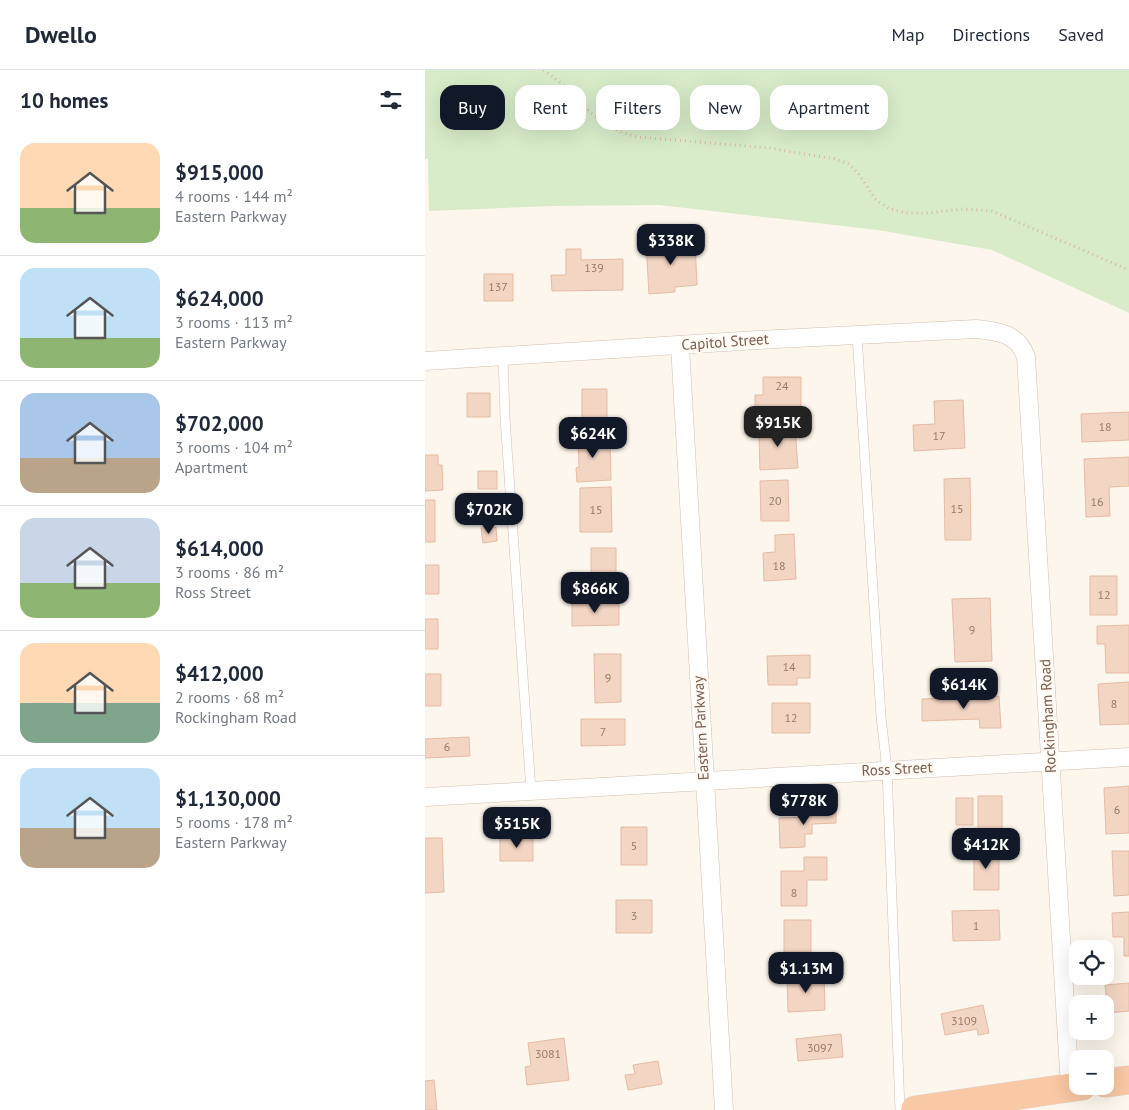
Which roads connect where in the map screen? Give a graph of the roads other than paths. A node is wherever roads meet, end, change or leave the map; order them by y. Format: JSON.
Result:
{"nodes":[{"id":1,"x":857,"y":334,"type":"junction"},
{"id":2,"x":680,"y":346,"type":"junction"},
{"id":3,"x":1020,"y":346,"type":"joint"},
{"id":4,"x":503,"y":356,"type":"junction"},
{"id":5,"x":425,"y":361,"type":"edge"},
{"id":6,"x":1129,"y":757,"type":"edge"},
{"id":7,"x":1051,"y":761,"type":"junction"},
{"id":8,"x":887,"y":770,"type":"junction"},
{"id":9,"x":704,"y":781,"type":"junction"},
{"id":10,"x":531,"y":790,"type":"junction"},
{"id":11,"x":425,"y":797,"type":"edge"},
{"id":12,"x":1073,"y":1050,"type":"edge"},
{"id":13,"x":1129,"y":1080,"type":"edge"},
{"id":14,"x":1114,"y":1082,"type":"edge"},
{"id":15,"x":1069,"y":1088,"type":"edge"},
{"id":16,"x":724,"y":1110,"type":"edge"},
{"id":17,"x":901,"y":1110,"type":"edge"},
{"id":18,"x":915,"y":1110,"type":"edge"}],
"edges":[{"from":1,"to":2,"type":"street","name":"Capitol Street"},
{"from":1,"to":3,"type":"street","name":"Capitol Street"},
{"from":1,"to":8,"type":"lane"},
{"from":2,"to":4,"type":"street","name":"Capitol Street"},
{"from":2,"to":9,"type":"street","name":"Eastern Parkway"},
{"from":3,"to":7,"type":"street","name":"Rockingham Road"},
{"from":4,"to":5,"type":"street","name":"Capitol Street"},
{"from":4,"to":10,"type":"lane"},
{"from":6,"to":7,"type":"street","name":"Ross Street"},
{"from":7,"to":8,"type":"street","name":"Ross Street"},
{"from":7,"to":12,"type":"street","name":"Rockingham Road"},
{"from":8,"to":9,"type":"street","name":"Ross Street"},
{"from":8,"to":17,"type":"lane"},
{"from":9,"to":10,"type":"street","name":"Ross Street"},
{"from":9,"to":16,"type":"street","name":"Eastern Parkway"},
{"from":10,"to":11,"type":"street","name":"Ross Street"},
{"from":13,"to":14,"type":"highway"},
{"from":15,"to":18,"type":"highway"}]}
